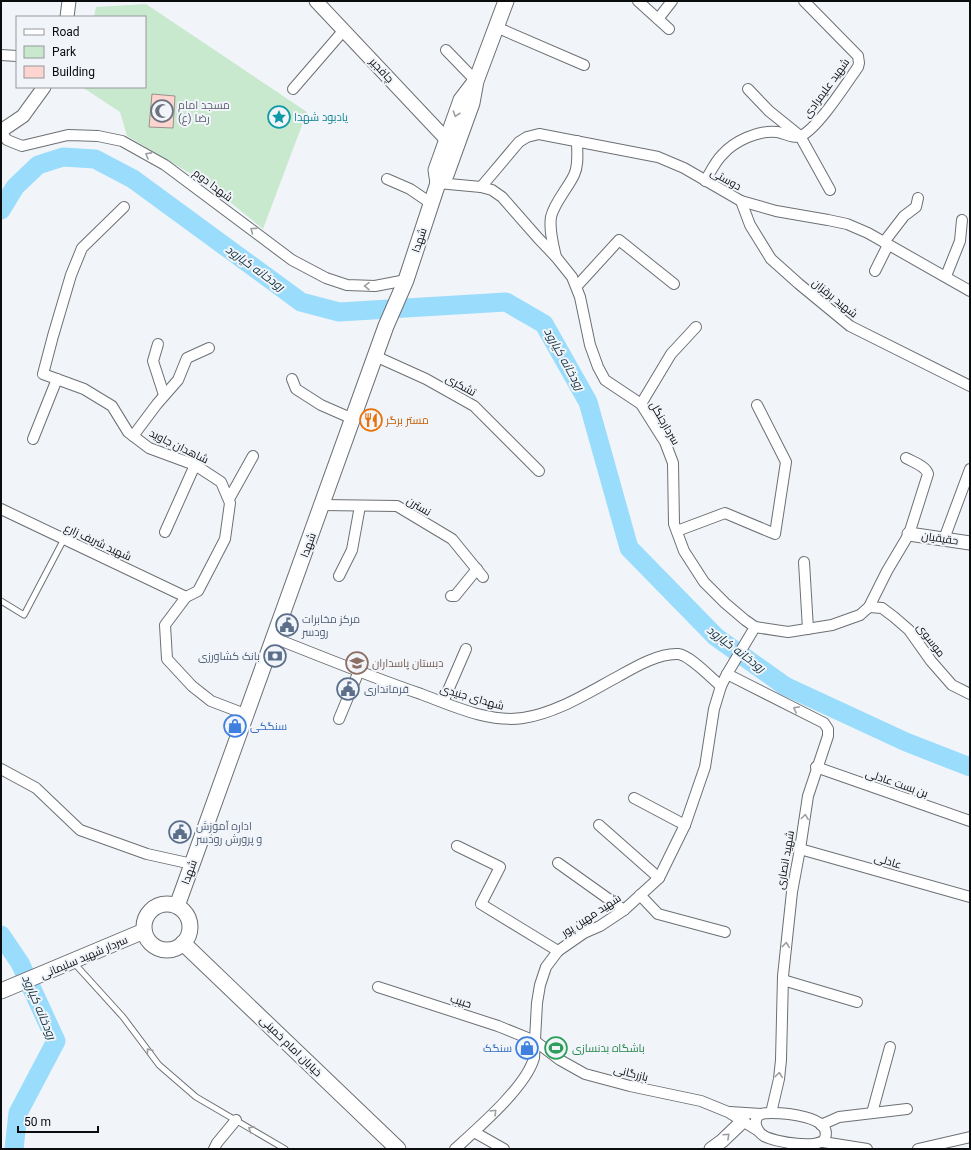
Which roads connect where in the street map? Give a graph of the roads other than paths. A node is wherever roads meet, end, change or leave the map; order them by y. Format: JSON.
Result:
{"nodes":[{"id":1,"x":69,"y":1,"type":"edge"},
{"id":2,"x":316,"y":1,"type":"edge"},
{"id":3,"x":506,"y":1,"type":"edge"},
{"id":4,"x":638,"y":1,"type":"edge"},
{"id":5,"x":672,"y":1,"type":"edge"},
{"id":6,"x":804,"y":1,"type":"edge"},
{"id":7,"x":67,"y":16,"type":"edge"},
{"id":8,"x":658,"y":19,"type":"junction"},
{"id":9,"x":496,"y":27,"type":"junction"},
{"id":10,"x":669,"y":29,"type":"dead end"},
{"id":11,"x":344,"y":30,"type":"junction"},
{"id":12,"x":446,"y":50,"type":"dead end"},
{"id":13,"x":1,"y":55,"type":"edge"},
{"id":14,"x":16,"y":56,"type":"edge"},
{"id":15,"x":584,"y":65,"type":"dead end"},
{"id":16,"x":476,"y":81,"type":"junction"},
{"id":17,"x":43,"y":88,"type":"edge"},
{"id":18,"x":748,"y":89,"type":"dead end"},
{"id":19,"x":293,"y":90,"type":"dead end"},
{"id":20,"x":1,"y":131,"type":"edge"},
{"id":21,"x":800,"y":136,"type":"junction"},
{"id":22,"x":447,"y":140,"type":"junction"},
{"id":23,"x":577,"y":141,"type":"junction"},
{"id":24,"x":387,"y":179,"type":"dead end"},
{"id":25,"x":705,"y":181,"type":"junction"},
{"id":26,"x":438,"y":183,"type":"junction"},
{"id":27,"x":480,"y":187,"type":"junction"},
{"id":28,"x":830,"y":190,"type":"dead end"},
{"id":29,"x":918,"y":198,"type":"dead end"},
{"id":30,"x":741,"y":201,"type":"junction"},
{"id":31,"x":432,"y":204,"type":"junction"},
{"id":32,"x":124,"y":207,"type":"dead end"},
{"id":33,"x":962,"y":220,"type":"dead end"},
{"id":34,"x":886,"y":244,"type":"junction"},
{"id":35,"x":556,"y":257,"type":"junction"},
{"id":36,"x":875,"y":271,"type":"dead end"},
{"id":37,"x":946,"y":276,"type":"junction"},
{"id":38,"x":406,"y":280,"type":"junction"},
{"id":39,"x":674,"y":284,"type":"dead end"},
{"id":40,"x":577,"y":286,"type":"junction"},
{"id":41,"x":970,"y":291,"type":"edge"},
{"id":42,"x":696,"y":327,"type":"dead end"},
{"id":43,"x":158,"y":344,"type":"dead end"},
{"id":44,"x":208,"y":348,"type":"dead end"},
{"id":45,"x":375,"y":356,"type":"junction"},
{"id":46,"x":57,"y":379,"type":"junction"},
{"id":47,"x":292,"y":379,"type":"dead end"},
{"id":48,"x":970,"y":386,"type":"edge"},
{"id":49,"x":164,"y":395,"type":"junction"},
{"id":50,"x":641,"y":404,"type":"junction"},
{"id":51,"x":757,"y":405,"type":"dead end"},
{"id":52,"x":353,"y":419,"type":"junction"},
{"id":53,"x":133,"y":436,"type":"junction"},
{"id":54,"x":34,"y":439,"type":"dead end"},
{"id":55,"x":253,"y":456,"type":"dead end"},
{"id":56,"x":906,"y":458,"type":"dead end"},
{"id":57,"x":195,"y":465,"type":"junction"},
{"id":58,"x":970,"y":469,"type":"edge"},
{"id":59,"x":539,"y":471,"type":"dead end"},
{"id":60,"x":229,"y":499,"type":"junction"},
{"id":61,"x":322,"y":505,"type":"junction"},
{"id":62,"x":360,"y":506,"type":"junction"},
{"id":63,"x":1,"y":509,"type":"edge"},
{"id":64,"x":676,"y":531,"type":"junction"},
{"id":65,"x":165,"y":532,"type":"dead end"},
{"id":66,"x":909,"y":534,"type":"junction"},
{"id":67,"x":64,"y":539,"type":"junction"},
{"id":68,"x":944,"y":539,"type":"junction"},
{"id":69,"x":970,"y":543,"type":"edge"},
{"id":70,"x":804,"y":562,"type":"dead end"},
{"id":71,"x":339,"y":576,"type":"dead end"},
{"id":72,"x":450,"y":596,"type":"dead end"},
{"id":73,"x":186,"y":597,"type":"junction"},
{"id":74,"x":1,"y":601,"type":"edge"},
{"id":75,"x":869,"y":607,"type":"junction"},
{"id":76,"x":756,"y":627,"type":"junction"},
{"id":77,"x":808,"y":629,"type":"junction"},
{"id":78,"x":274,"y":638,"type":"junction"},
{"id":79,"x":466,"y":649,"type":"dead end"},
{"id":80,"x":730,"y":670,"type":"junction"},
{"id":81,"x":359,"y":671,"type":"junction"},
{"id":82,"x":721,"y":686,"type":"junction"},
{"id":83,"x":970,"y":694,"type":"edge"},
{"id":84,"x":443,"y":702,"type":"junction"},
{"id":85,"x":246,"y":714,"type":"junction"},
{"id":86,"x":339,"y":719,"type":"dead end"},
{"id":87,"x":816,"y":767,"type":"junction"},
{"id":88,"x":1,"y":769,"type":"edge"},
{"id":89,"x":634,"y":798,"type":"dead end"},
{"id":90,"x":970,"y":821,"type":"edge"},
{"id":91,"x":599,"y":825,"type":"dead end"},
{"id":92,"x":685,"y":825,"type":"junction"},
{"id":93,"x":457,"y":846,"type":"dead end"},
{"id":94,"x":800,"y":848,"type":"junction"},
{"id":95,"x":558,"y":863,"type":"dead end"},
{"id":96,"x":192,"y":864,"type":"junction"},
{"id":97,"x":659,"y":878,"type":"junction"},
{"id":98,"x":640,"y":895,"type":"junction"},
{"id":99,"x":970,"y":897,"type":"edge"},
{"id":100,"x":176,"y":906,"type":"junction"},
{"id":101,"x":624,"y":910,"type":"junction"},
{"id":102,"x":144,"y":931,"type":"junction"},
{"id":103,"x":725,"y":932,"type":"dead end"},
{"id":104,"x":183,"y":943,"type":"junction"},
{"id":105,"x":558,"y":951,"type":"junction"},
{"id":106,"x":72,"y":962,"type":"junction"},
{"id":107,"x":783,"y":980,"type":"junction"},
{"id":108,"x":378,"y":987,"type":"dead end"},
{"id":109,"x":8,"y":989,"type":"edge"},
{"id":110,"x":857,"y":1002,"type":"dead end"},
{"id":111,"x":535,"y":1041,"type":"junction"},
{"id":112,"x":890,"y":1047,"type":"dead end"},
{"id":113,"x":907,"y":1109,"type":"dead end"},
{"id":114,"x":728,"y":1112,"type":"junction"},
{"id":115,"x":766,"y":1113,"type":"junction"},
{"id":116,"x":872,"y":1113,"type":"junction"},
{"id":117,"x":236,"y":1120,"type":"junction"},
{"id":118,"x":743,"y":1121,"type":"junction"},
{"id":119,"x":821,"y":1125,"type":"junction"},
{"id":120,"x":757,"y":1130,"type":"junction"},
{"id":121,"x":474,"y":1132,"type":"junction"},
{"id":122,"x":970,"y":1137,"type":"edge"},
{"id":123,"x":820,"y":1145,"type":"edge"},
{"id":124,"x":214,"y":1149,"type":"edge"},
{"id":125,"x":285,"y":1149,"type":"edge"},
{"id":126,"x":398,"y":1149,"type":"edge"},
{"id":127,"x":455,"y":1149,"type":"edge"},
{"id":128,"x":504,"y":1149,"type":"edge"},
{"id":129,"x":711,"y":1149,"type":"edge"},
{"id":130,"x":867,"y":1149,"type":"edge"},
{"id":131,"x":918,"y":1149,"type":"edge"}],
"edges":[{"from":1,"to":7,"type":"street"},
{"from":2,"to":11,"type":"street","name":"چافجیر"},
{"from":3,"to":9,"type":"main road","name":"شهدا"},
{"from":4,"to":8,"type":"street"},
{"from":5,"to":8,"type":"street"},
{"from":6,"to":21,"type":"street","name":"شهید علیمرادی"},
{"from":8,"to":10,"type":"street"},
{"from":9,"to":15,"type":"street"},
{"from":9,"to":16,"type":"main road","name":"شهدا"},
{"from":11,"to":19,"type":"street"},
{"from":11,"to":22,"type":"street","name":"چافجیر"},
{"from":12,"to":16,"type":"street"},
{"from":13,"to":14,"type":"street"},
{"from":16,"to":22,"type":"main road","name":"شهدا","one_way":true},
{"from":16,"to":26,"type":"main road","name":"شهدا"},
{"from":17,"to":20,"type":"street"},
{"from":18,"to":21,"type":"street"},
{"from":38,"to":20,"type":"street","name":"شهدا دوم","one_way":true},
{"from":21,"to":25,"type":"street"},
{"from":21,"to":28,"type":"street"},
{"from":22,"to":26,"type":"main road","name":"شهدا"},
{"from":23,"to":25,"type":"street","name":"دوستی"},
{"from":23,"to":27,"type":"street","name":"دوستی"},
{"from":23,"to":35,"type":"street"},
{"from":24,"to":31,"type":"street"},
{"from":25,"to":30,"type":"street","name":"دوستی"},
{"from":26,"to":27,"type":"street","name":"سردارجنگل"},
{"from":26,"to":31,"type":"main road","name":"شهدا"},
{"from":27,"to":35,"type":"street","name":"سردارجنگل"},
{"from":29,"to":34,"type":"street"},
{"from":30,"to":34,"type":"street","name":"دوستی"},
{"from":30,"to":48,"type":"street","name":"شهید برقزان"},
{"from":31,"to":38,"type":"main road","name":"شهدا"},
{"from":32,"to":46,"type":"street","name":"شاهدان جاوید"},
{"from":33,"to":37,"type":"street"},
{"from":34,"to":36,"type":"street"},
{"from":34,"to":37,"type":"street","name":"دوستی"},
{"from":35,"to":40,"type":"street","name":"سردارجنگل"},
{"from":37,"to":41,"type":"street","name":"دوستی"},
{"from":38,"to":45,"type":"main road","name":"شهدا"},
{"from":39,"to":40,"type":"street"},
{"from":40,"to":50,"type":"street","name":"سردارجنگل"},
{"from":42,"to":50,"type":"street"},
{"from":43,"to":49,"type":"street"},
{"from":44,"to":49,"type":"street"},
{"from":45,"to":52,"type":"main road","name":"شهدا"},
{"from":45,"to":59,"type":"street","name":"تشکری"},
{"from":46,"to":53,"type":"street","name":"شاهدان جاوید"},
{"from":46,"to":54,"type":"street"},
{"from":47,"to":52,"type":"street"},
{"from":49,"to":53,"type":"street"},
{"from":50,"to":64,"type":"street","name":"سردارجنگل"},
{"from":51,"to":64,"type":"street"},
{"from":52,"to":61,"type":"main road","name":"شهدا"},
{"from":53,"to":57,"type":"street","name":"شاهدان جاوید"},
{"from":55,"to":60,"type":"street"},
{"from":56,"to":66,"type":"street"},
{"from":57,"to":60,"type":"street","name":"شاهدان جاوید"},
{"from":57,"to":65,"type":"street"},
{"from":58,"to":68,"type":"street"},
{"from":60,"to":73,"type":"street"},
{"from":61,"to":62,"type":"street","name":"نسترن"},
{"from":61,"to":78,"type":"main road","name":"شهدا"},
{"from":62,"to":71,"type":"street"},
{"from":62,"to":72,"type":"street","name":"نسترن"},
{"from":63,"to":67,"type":"street","name":"شهید شریف زارع"},
{"from":64,"to":76,"type":"street","name":"سردارجنگل"},
{"from":66,"to":68,"type":"street","name":"حقیقیان"},
{"from":66,"to":75,"type":"street"},
{"from":67,"to":73,"type":"street","name":"شهید شریف زارع"},
{"from":67,"to":74,"type":"lane"},
{"from":68,"to":69,"type":"street","name":"حقیقیان"},
{"from":70,"to":77,"type":"street"},
{"from":73,"to":85,"type":"street"},
{"from":75,"to":77,"type":"street","name":"سردارجنگل"},
{"from":75,"to":83,"type":"street","name":"موسوی"},
{"from":76,"to":77,"type":"street","name":"سردارجنگل"},
{"from":76,"to":80,"type":"street","name":"شهید مهین پور"},
{"from":78,"to":81,"type":"street","name":"شهدای جنیدی"},
{"from":78,"to":85,"type":"main road","name":"شهدا"},
{"from":79,"to":84,"type":"street"},
{"from":80,"to":82,"type":"street","name":"شهید مهین پور"},
{"from":87,"to":80,"type":"street","name":"شهید انصاری","one_way":true},
{"from":81,"to":84,"type":"street","name":"شهدای جنیدی"},
{"from":81,"to":86,"type":"street"},
{"from":82,"to":84,"type":"street","name":"شهدای جنیدی"},
{"from":82,"to":92,"type":"street","name":"شهید مهین پور"},
{"from":85,"to":96,"type":"main road","name":"شهدا"},
{"from":87,"to":90,"type":"street","name":"بن بست عادلی"},
{"from":94,"to":87,"type":"street","name":"شهید انصاری","one_way":true},
{"from":88,"to":96,"type":"street"},
{"from":89,"to":92,"type":"street"},
{"from":91,"to":97,"type":"street"},
{"from":92,"to":97,"type":"street","name":"شهید مهین پور"},
{"from":93,"to":105,"type":"street"},
{"from":94,"to":99,"type":"street","name":"عادلی"},
{"from":107,"to":94,"type":"street","name":"شهید انصاری","one_way":true},
{"from":95,"to":101,"type":"street"},
{"from":96,"to":100,"type":"main road","name":"شهدا"},
{"from":97,"to":98,"type":"street","name":"شهید مهین پور"},
{"from":98,"to":101,"type":"street","name":"شهید مهین پور"},
{"from":98,"to":103,"type":"street"},
{"from":100,"to":102,"type":"main road"},
{"from":100,"to":104,"type":"main road"},
{"from":101,"to":105,"type":"street","name":"شهید مهین پور"},
{"from":102,"to":104,"type":"main road"},
{"from":102,"to":106,"type":"main road","name":"سردار شهید سلیمانی"},
{"from":104,"to":126,"type":"main road","name":"خیابان امام خمینی"},
{"from":105,"to":111,"type":"street","name":"شهید مهین پور"},
{"from":106,"to":109,"type":"main road","name":"سردار شهید سلیمانی"},
{"from":117,"to":106,"type":"lane","one_way":true},
{"from":107,"to":110,"type":"street"},
{"from":115,"to":107,"type":"street","name":"شهید انصاری","one_way":true},
{"from":108,"to":111,"type":"street","name":"حبیب"},
{"from":111,"to":114,"type":"street","name":"بازرگانی"},
{"from":121,"to":111,"type":"street","name":"شهید مهین پور","one_way":true},
{"from":112,"to":116,"type":"street"},
{"from":113,"to":116,"type":"street"},
{"from":114,"to":115,"type":"street"},
{"from":114,"to":118,"type":"street"},
{"from":115,"to":119,"type":"street"},
{"from":115,"to":120,"type":"street","name":"شهید انصاری"},
{"from":116,"to":119,"type":"street"},
{"from":117,"to":124,"type":"street"},
{"from":125,"to":117,"type":"lane","one_way":true},
{"from":118,"to":120,"type":"street"},
{"from":129,"to":118,"type":"street","one_way":true},
{"from":119,"to":123,"type":"street"},
{"from":120,"to":123,"type":"street"},
{"from":121,"to":127,"type":"street","name":"شهید مهین پور"},
{"from":121,"to":128,"type":"street"},
{"from":122,"to":131,"type":"street"},
{"from":123,"to":130,"type":"street"}]}
